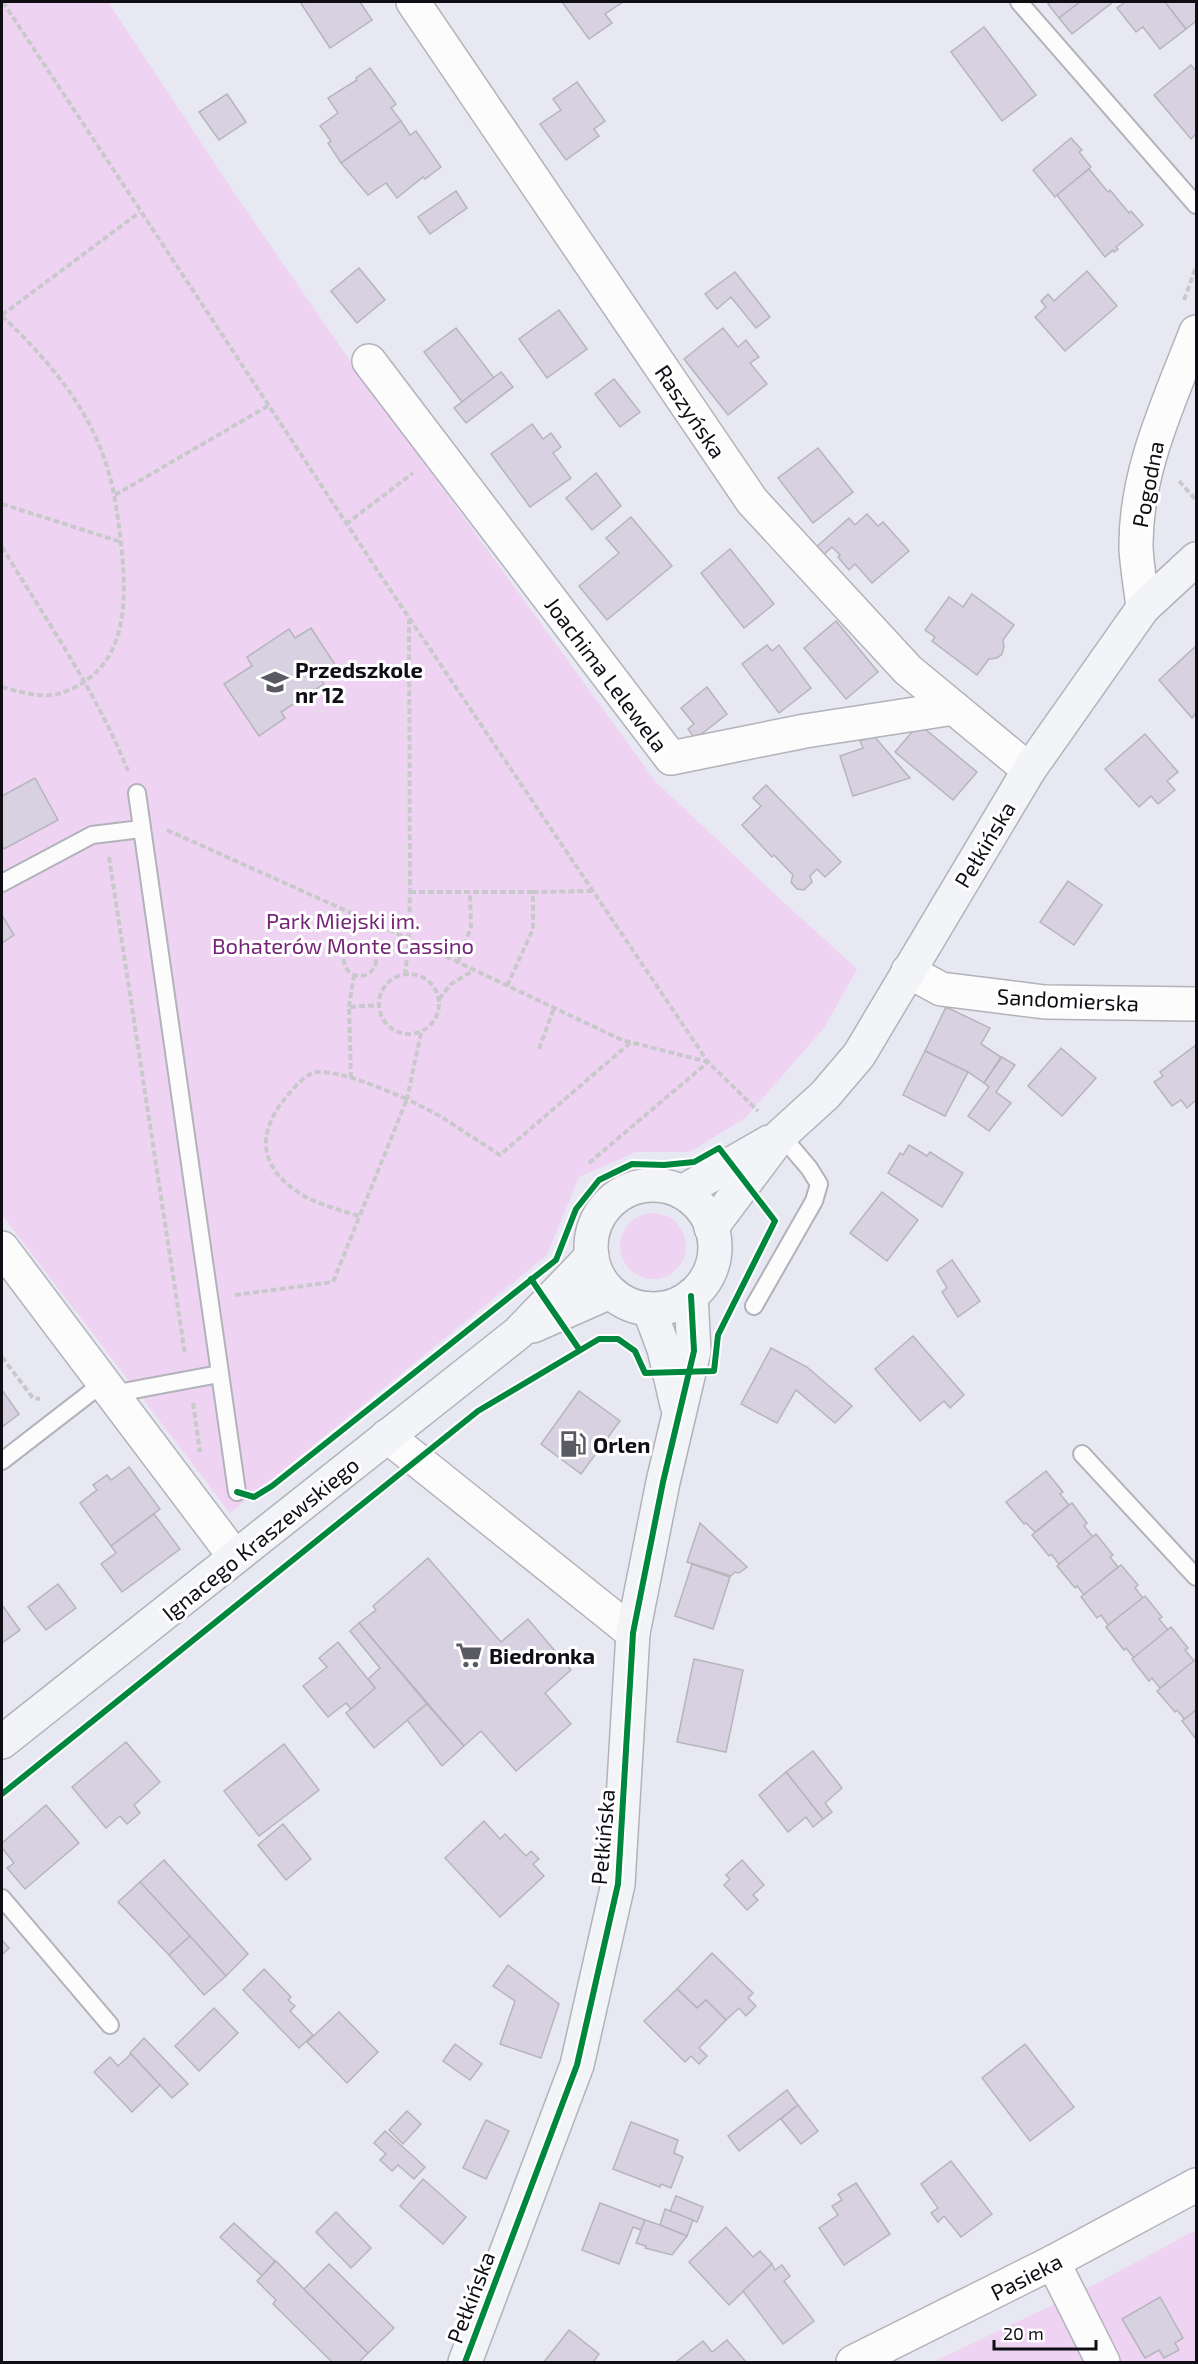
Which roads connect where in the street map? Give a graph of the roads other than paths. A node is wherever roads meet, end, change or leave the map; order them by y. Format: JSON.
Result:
{"nodes":[{"id":1,"x":413,"y":2,"type":"edge"},
{"id":2,"x":1019,"y":2,"type":"edge"},
{"id":3,"x":1197,"y":205,"type":"edge"},
{"id":4,"x":1197,"y":332,"type":"edge"},
{"id":5,"x":369,"y":361,"type":"dead end"},
{"id":6,"x":1197,"y":559,"type":"edge"},
{"id":7,"x":1143,"y":608,"type":"junction"},
{"id":8,"x":954,"y":708,"type":"junction"},
{"id":9,"x":1029,"y":770,"type":"junction"},
{"id":10,"x":137,"y":793,"type":"road end"},
{"id":11,"x":141,"y":829,"type":"junction"},
{"id":12,"x":2,"y":883,"type":"edge"},
{"id":13,"x":908,"y":971,"type":"junction"},
{"id":14,"x":1197,"y":1004,"type":"edge"},
{"id":15,"x":771,"y":1125,"type":"junction"},
{"id":16,"x":682,"y":1192,"type":"junction"},
{"id":17,"x":711,"y":1228,"type":"junction"},
{"id":18,"x":2,"y":1248,"type":"edge"},
{"id":19,"x":592,"y":1256,"type":"junction"},
{"id":20,"x":610,"y":1292,"type":"junction"},
{"id":21,"x":691,"y":1296,"type":"junction"},
{"id":22,"x":754,"y":1306,"type":"dead end"},
{"id":23,"x":650,"y":1309,"type":"junction"},
{"id":24,"x":518,"y":1333,"type":"junction"},
{"id":25,"x":219,"y":1374,"type":"junction"},
{"id":26,"x":107,"y":1388,"type":"junction"},
{"id":27,"x":679,"y":1413,"type":"junction"},
{"id":28,"x":387,"y":1436,"type":"junction"},
{"id":29,"x":1082,"y":1454,"type":"dead end"},
{"id":30,"x":2,"y":1461,"type":"edge"},
{"id":31,"x":237,"y":1492,"type":"dead end"},
{"id":32,"x":235,"y":1557,"type":"junction"},
{"id":33,"x":1197,"y":1577,"type":"edge"},
{"id":34,"x":633,"y":1633,"type":"junction"},
{"id":35,"x":2,"y":1742,"type":"edge"},
{"id":36,"x":2,"y":1899,"type":"edge"},
{"id":37,"x":110,"y":2025,"type":"dead end"},
{"id":38,"x":1197,"y":2185,"type":"edge"},
{"id":39,"x":1053,"y":2262,"type":"junction"},
{"id":40,"x":465,"y":2362,"type":"edge"},
{"id":41,"x":853,"y":2362,"type":"edge"},
{"id":42,"x":1102,"y":2362,"type":"edge"}],
"edges":[{"from":1,"to":8,"type":"street","name":"Raszyńska"},
{"from":2,"to":3,"type":"lane"},
{"from":4,"to":7,"type":"street","name":"Pogodna"},
{"from":5,"to":8,"type":"street","name":"Joachima Lelewela"},
{"from":6,"to":7,"type":"street","name":"Pełkińska"},
{"from":7,"to":9,"type":"street","name":"Pełkińska"},
{"from":8,"to":9,"type":"street","name":"Raszyńska"},
{"from":9,"to":13,"type":"street","name":"Pełkińska"},
{"from":10,"to":11,"type":"lane"},
{"from":11,"to":12,"type":"lane"},
{"from":11,"to":25,"type":"lane"},
{"from":13,"to":14,"type":"street","name":"Sandomierska"},
{"from":13,"to":15,"type":"street","name":"Pełkińska"},
{"from":15,"to":16,"type":"street","name":"Pełkińska"},
{"from":15,"to":17,"type":"street","name":"Pełkińska"},
{"from":15,"to":22,"type":"lane"},
{"from":16,"to":17,"type":"street"},
{"from":16,"to":19,"type":"street"},
{"from":17,"to":21,"type":"street"},
{"from":18,"to":26,"type":"street"},
{"from":19,"to":20,"type":"street"},
{"from":19,"to":24,"type":"street","name":"Ignacego Kraszewskiego"},
{"from":20,"to":23,"type":"street"},
{"from":20,"to":24,"type":"street","name":"Ignacego Kraszewskiego"},
{"from":21,"to":23,"type":"street"},
{"from":21,"to":27,"type":"street","name":"Pełkińska"},
{"from":23,"to":27,"type":"street","name":"Pełkińska"},
{"from":24,"to":28,"type":"street","name":"Ignacego Kraszewskiego"},
{"from":25,"to":26,"type":"lane"},
{"from":25,"to":31,"type":"lane"},
{"from":26,"to":30,"type":"lane"},
{"from":26,"to":32,"type":"street"},
{"from":27,"to":34,"type":"street","name":"Pełkińska"},
{"from":28,"to":32,"type":"street","name":"Ignacego Kraszewskiego"},
{"from":28,"to":34,"type":"street"},
{"from":29,"to":33,"type":"lane"},
{"from":32,"to":35,"type":"street","name":"Ignacego Kraszewskiego"},
{"from":34,"to":40,"type":"street","name":"Pełkińska"},
{"from":36,"to":37,"type":"lane"},
{"from":38,"to":39,"type":"street","name":"Pasieka"},
{"from":39,"to":41,"type":"street","name":"Pasieka"},
{"from":39,"to":42,"type":"street"}]}
